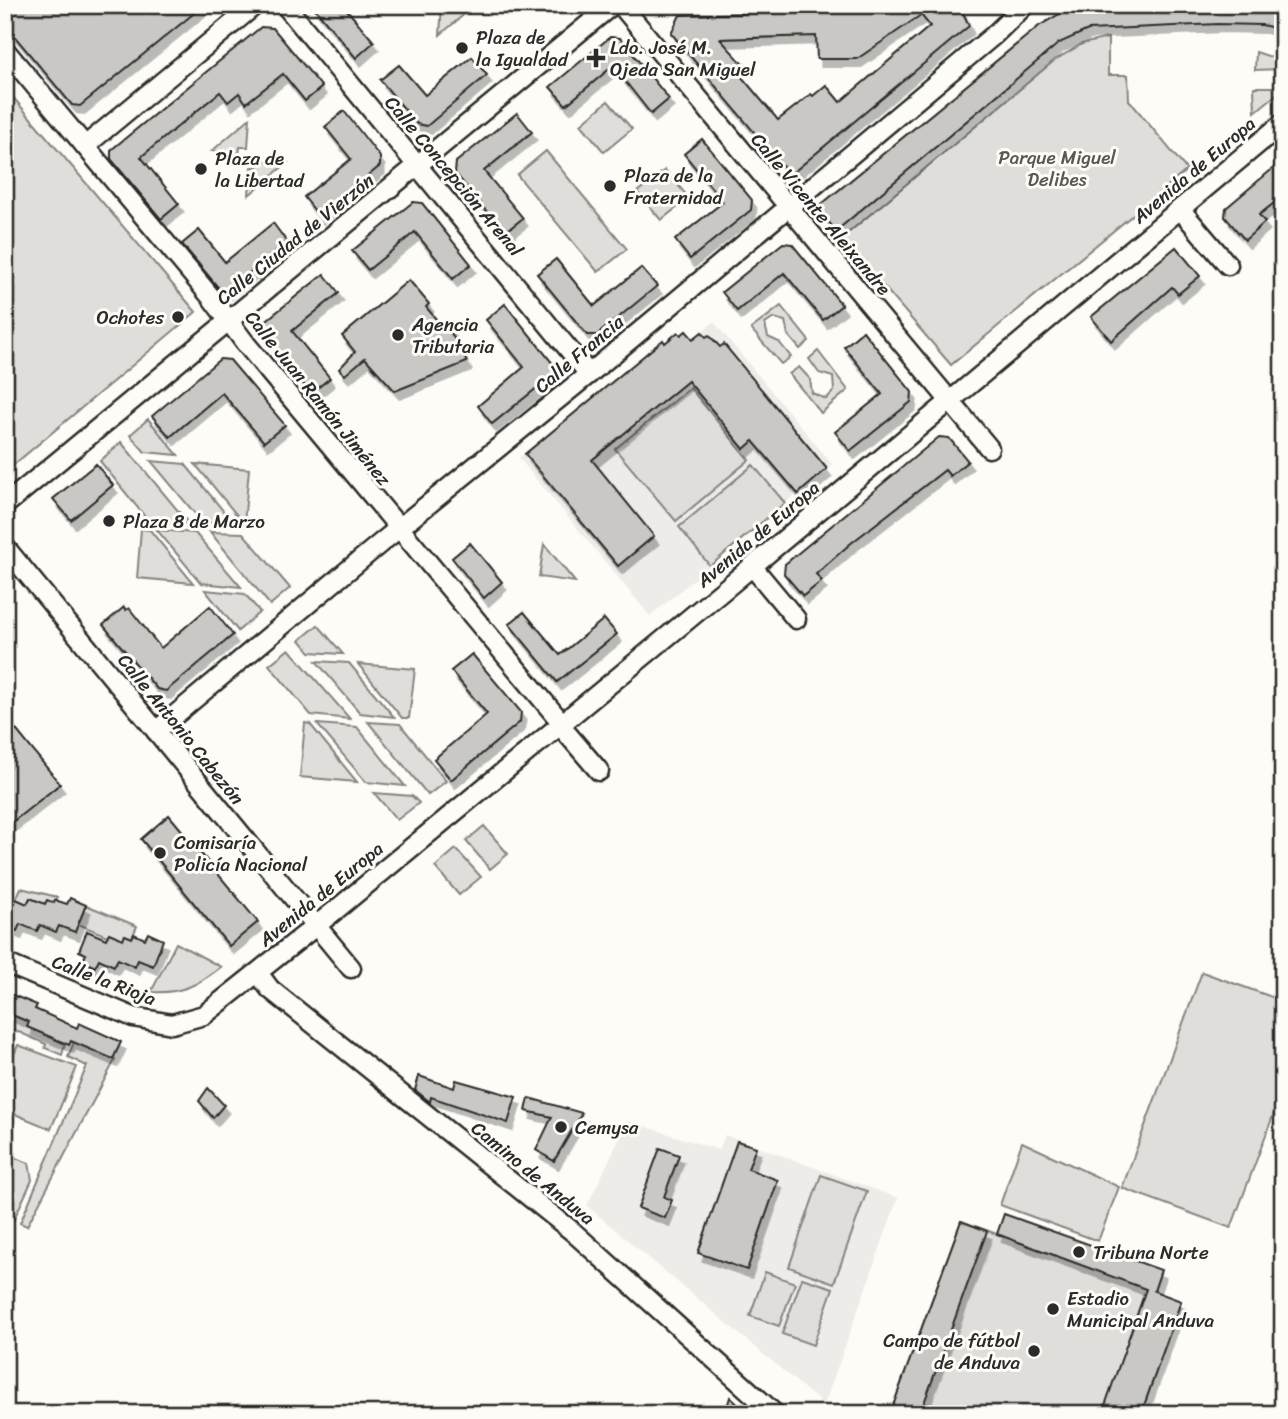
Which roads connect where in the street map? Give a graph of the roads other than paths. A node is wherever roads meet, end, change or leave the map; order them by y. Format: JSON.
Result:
{"nodes":[{"id":1,"x":255,"y":5,"type":"edge"},
{"id":2,"x":285,"y":5,"type":"edge"},
{"id":3,"x":612,"y":5,"type":"edge"},
{"id":4,"x":621,"y":5,"type":"edge"},
{"id":5,"x":1025,"y":5,"type":"edge"},
{"id":6,"x":5,"y":50,"type":"edge"},
{"id":7,"x":1283,"y":123,"type":"edge"},
{"id":8,"x":85,"y":146,"type":"junction"},
{"id":9,"x":418,"y":166,"type":"junction"},
{"id":10,"x":787,"y":206,"type":"junction"},
{"id":11,"x":1180,"y":209,"type":"junction"},
{"id":12,"x":1228,"y":265,"type":"dead end"},
{"id":13,"x":228,"y":321,"type":"junction"},
{"id":14,"x":589,"y":374,"type":"junction"},
{"id":15,"x":950,"y":402,"type":"junction"},
{"id":16,"x":989,"y":449,"type":"dead end"},
{"id":17,"x":5,"y":505,"type":"edge"},
{"id":18,"x":399,"y":528,"type":"junction"},
{"id":19,"x":5,"y":547,"type":"edge"},
{"id":20,"x":752,"y":566,"type":"junction"},
{"id":21,"x":796,"y":619,"type":"dead end"},
{"id":22,"x":561,"y":722,"type":"junction"},
{"id":23,"x":156,"y":731,"type":"junction"},
{"id":24,"x":599,"y":771,"type":"dead end"},
{"id":25,"x":317,"y":925,"type":"junction"},
{"id":26,"x":5,"y":963,"type":"edge"},
{"id":27,"x":351,"y":968,"type":"dead end"},
{"id":28,"x":258,"y":973,"type":"junction"},
{"id":29,"x":775,"y":1414,"type":"edge"}],
"edges":[{"from":1,"to":8,"type":"street"},
{"from":2,"to":9,"type":"street","name":"Calle Concepción Arenal"},
{"from":3,"to":9,"type":"street","name":"Calle Ciudad de Vierzón"},
{"from":4,"to":10,"type":"street","name":"Calle Vicente Aleixandre"},
{"from":5,"to":10,"type":"street","name":"Calle Francia"},
{"from":6,"to":8,"type":"street","name":"Calle Juan Ramón Jiménez"},
{"from":7,"to":11,"type":"street","name":"Avenida de Europa"},
{"from":8,"to":13,"type":"street","name":"Calle Juan Ramón Jiménez"},
{"from":9,"to":13,"type":"street","name":"Calle Ciudad de Vierzón"},
{"from":9,"to":14,"type":"street","name":"Calle Concepción Arenal"},
{"from":10,"to":14,"type":"street","name":"Calle Francia"},
{"from":10,"to":15,"type":"street","name":"Calle Vicente Aleixandre"},
{"from":11,"to":12,"type":"street"},
{"from":11,"to":15,"type":"street","name":"Avenida de Europa"},
{"from":13,"to":17,"type":"street","name":"Calle Ciudad de Vierzón"},
{"from":13,"to":18,"type":"street","name":"Calle Juan Ramón Jiménez"},
{"from":14,"to":18,"type":"street","name":"Calle Francia"},
{"from":15,"to":16,"type":"street","name":"Calle Vicente Aleixandre"},
{"from":15,"to":20,"type":"street","name":"Avenida de Europa"},
{"from":18,"to":22,"type":"street","name":"Calle Juan Ramón Jiménez"},
{"from":18,"to":23,"type":"street","name":"Calle Francia"},
{"from":19,"to":23,"type":"street","name":"Calle Antonio Cabezón"},
{"from":20,"to":21,"type":"street"},
{"from":20,"to":22,"type":"street","name":"Avenida de Europa"},
{"from":22,"to":24,"type":"street","name":"Calle Juan Ramón Jiménez"},
{"from":22,"to":25,"type":"street","name":"Avenida de Europa"},
{"from":23,"to":25,"type":"street","name":"Calle Antonio Cabezón"},
{"from":25,"to":27,"type":"street","name":"Calle Antonio Cabezón"},
{"from":25,"to":28,"type":"street","name":"Avenida de Europa"},
{"from":26,"to":28,"type":"street","name":"Calle la Rioja"},
{"from":28,"to":29,"type":"street","name":"Camino de Anduva"}]}
